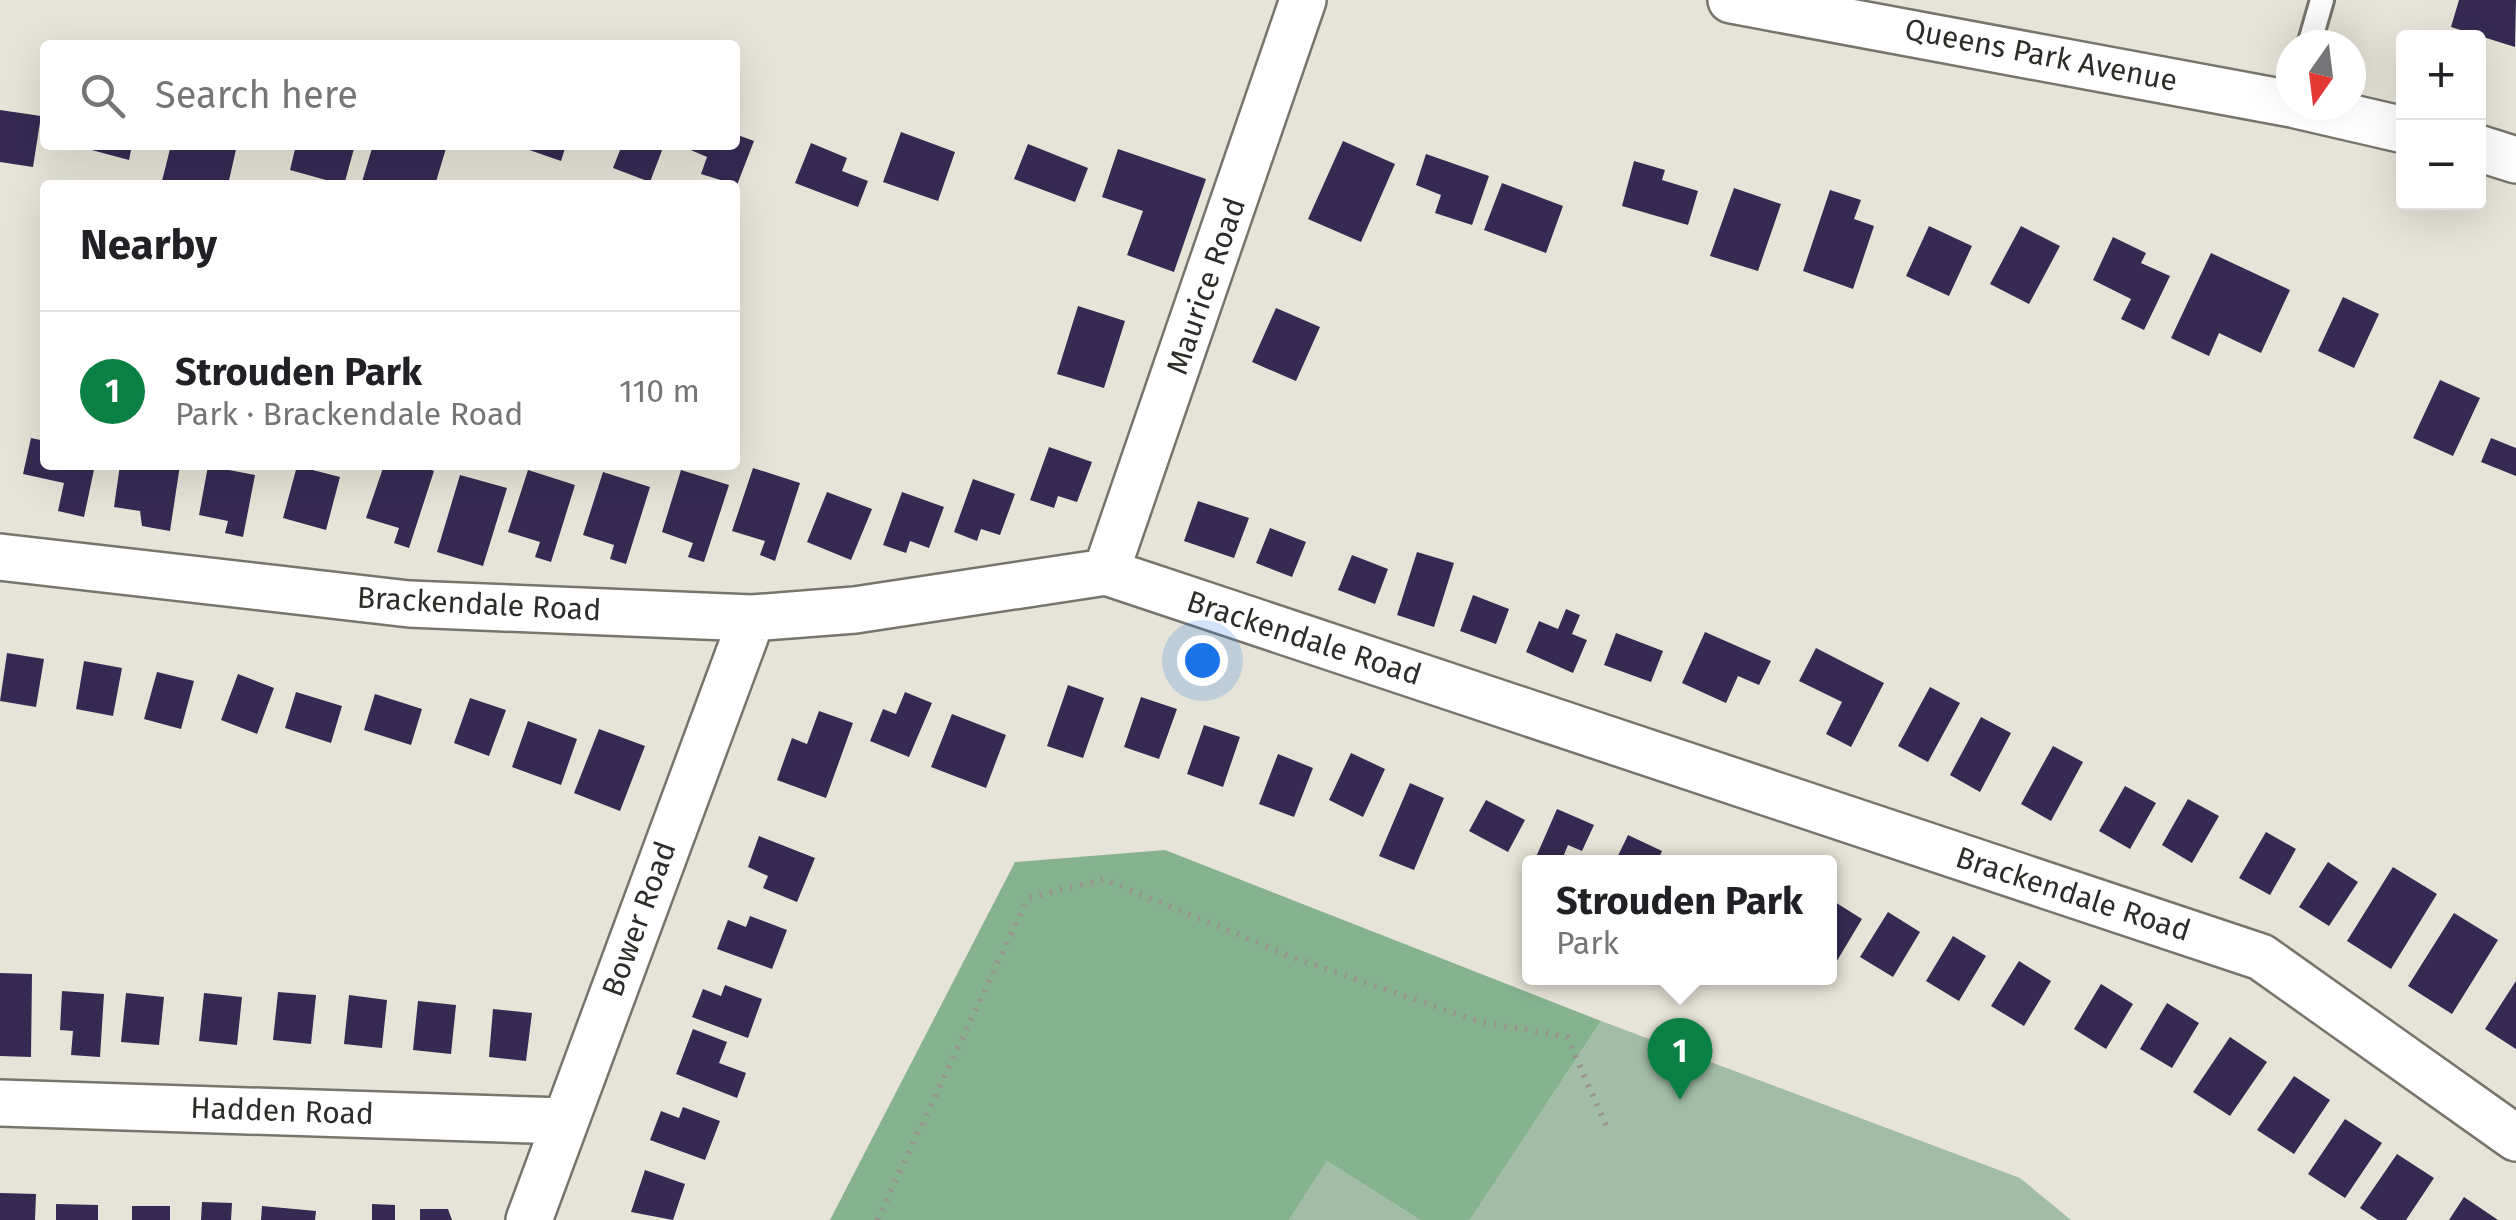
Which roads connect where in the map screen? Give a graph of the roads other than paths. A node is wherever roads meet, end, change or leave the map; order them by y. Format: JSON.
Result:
{"nodes":[{"id":1,"x":1304,"y":0,"type":"edge"},
{"id":2,"x":1731,"y":0,"type":"edge"},
{"id":3,"x":2322,"y":0,"type":"edge"},
{"id":4,"x":2313,"y":30,"type":"edge"},
{"id":5,"x":2276,"y":97,"type":"edge"},
{"id":6,"x":2366,"y":120,"type":"edge"},
{"id":7,"x":2396,"y":128,"type":"edge"},
{"id":8,"x":2486,"y":151,"type":"edge"},
{"id":9,"x":2516,"y":160,"type":"edge"},
{"id":10,"x":0,"y":557,"type":"edge"},
{"id":11,"x":1106,"y":572,"type":"junction"},
{"id":12,"x":752,"y":618,"type":"junction"},
{"id":13,"x":0,"y":1102,"type":"edge"},
{"id":14,"x":564,"y":1121,"type":"junction"},
{"id":15,"x":2516,"y":1138,"type":"edge"},
{"id":16,"x":529,"y":1220,"type":"edge"}],
"edges":[{"from":1,"to":11,"type":"street","name":"Maurice Road"},
{"from":2,"to":5,"type":"street","name":"Queens Park Avenue"},
{"from":3,"to":4,"type":"lane"},
{"from":6,"to":7,"type":"street","name":"Queens Park Avenue"},
{"from":8,"to":9,"type":"street"},
{"from":10,"to":12,"type":"street","name":"Brackendale Road"},
{"from":11,"to":12,"type":"street","name":"Brackendale Road"},
{"from":11,"to":15,"type":"street","name":"Brackendale Road"},
{"from":12,"to":14,"type":"street","name":"Bower Road"},
{"from":13,"to":14,"type":"street","name":"Hadden Road"},
{"from":14,"to":16,"type":"street","name":"Bower Road"}]}
